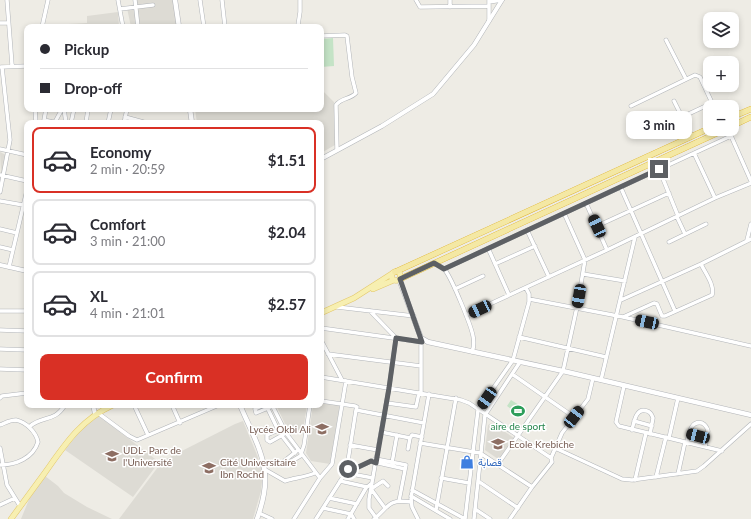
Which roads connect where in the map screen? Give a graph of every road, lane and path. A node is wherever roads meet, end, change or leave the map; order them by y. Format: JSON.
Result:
{"nodes":[{"id":1,"x":7,"y":0,"type":"edge"},
{"id":2,"x":48,"y":0,"type":"edge"},
{"id":3,"x":118,"y":0,"type":"edge"},
{"id":4,"x":135,"y":0,"type":"edge"},
{"id":5,"x":175,"y":0,"type":"edge"},
{"id":6,"x":200,"y":0,"type":"edge"},
{"id":7,"x":222,"y":0,"type":"edge"},
{"id":8,"x":300,"y":0,"type":"edge"},
{"id":9,"x":416,"y":0,"type":"edge"},
{"id":10,"x":450,"y":0,"type":"edge"},
{"id":11,"x":502,"y":0,"type":"edge"},
{"id":12,"x":489,"y":1,"type":"edge"},
{"id":13,"x":153,"y":5,"type":"dead end"},
{"id":14,"x":489,"y":6,"type":"junction"},
{"id":15,"x":135,"y":7,"type":"junction"},
{"id":16,"x":450,"y":7,"type":"junction"},
{"id":17,"x":120,"y":9,"type":"junction"},
{"id":18,"x":489,"y":22,"type":"junction"},
{"id":19,"x":0,"y":23,"type":"edge"},
{"id":20,"x":9,"y":23,"type":"junction"},
{"id":21,"x":43,"y":24,"type":"edge"},
{"id":22,"x":122,"y":24,"type":"edge"},
{"id":23,"x":138,"y":24,"type":"edge"},
{"id":24,"x":179,"y":24,"type":"edge"},
{"id":25,"x":204,"y":24,"type":"edge"},
{"id":26,"x":225,"y":24,"type":"edge"},
{"id":27,"x":298,"y":24,"type":"edge"},
{"id":28,"x":324,"y":36,"type":"edge"},
{"id":29,"x":666,"y":40,"type":"dead end"},
{"id":30,"x":12,"y":65,"type":"junction"},
{"id":31,"x":24,"y":66,"type":"edge"},
{"id":32,"x":1,"y":67,"type":"edge"},
{"id":33,"x":686,"y":80,"type":"junction"},
{"id":34,"x":711,"y":100,"type":"edge"},
{"id":35,"x":674,"y":101,"type":"dead end"},
{"id":36,"x":631,"y":106,"type":"dead end"},
{"id":37,"x":703,"y":107,"type":"edge"},
{"id":38,"x":751,"y":108,"type":"edge"},
{"id":39,"x":127,"y":112,"type":"edge"},
{"id":40,"x":739,"y":114,"type":"edge"},
{"id":41,"x":126,"y":117,"type":"junction"},
{"id":42,"x":682,"y":117,"type":"junction"},
{"id":43,"x":751,"y":117,"type":"edge"},
{"id":44,"x":125,"y":120,"type":"edge"},
{"id":45,"x":136,"y":120,"type":"edge"},
{"id":46,"x":739,"y":123,"type":"edge"},
{"id":47,"x":703,"y":131,"type":"edge"},
{"id":48,"x":692,"y":136,"type":"junction"},
{"id":49,"x":712,"y":136,"type":"edge"},
{"id":50,"x":731,"y":136,"type":"joint"},
{"id":51,"x":0,"y":150,"type":"edge"},
{"id":52,"x":337,"y":150,"type":"junction"},
{"id":53,"x":9,"y":151,"type":"junction"},
{"id":54,"x":694,"y":153,"type":"junction"},
{"id":55,"x":24,"y":154,"type":"edge"},
{"id":56,"x":324,"y":157,"type":"edge"},
{"id":57,"x":659,"y":169,"type":"junction"},
{"id":58,"x":2,"y":176,"type":"edge"},
{"id":59,"x":24,"y":180,"type":"edge"},
{"id":60,"x":751,"y":182,"type":"edge"},
{"id":61,"x":621,"y":188,"type":"junction"},
{"id":62,"x":0,"y":192,"type":"edge"},
{"id":63,"x":669,"y":193,"type":"junction"},
{"id":64,"x":715,"y":198,"type":"junction"},
{"id":65,"x":0,"y":201,"type":"edge"},
{"id":66,"x":24,"y":201,"type":"edge"},
{"id":67,"x":586,"y":203,"type":"junction"},
{"id":68,"x":23,"y":205,"type":"junction"},
{"id":69,"x":630,"y":211,"type":"junction"},
{"id":70,"x":564,"y":213,"type":"junction"},
{"id":71,"x":677,"y":216,"type":"junction"},
{"id":72,"x":706,"y":224,"type":"dead end"},
{"id":73,"x":751,"y":224,"type":"edge"},
{"id":74,"x":597,"y":226,"type":"junction"},
{"id":75,"x":0,"y":229,"type":"edge"},
{"id":76,"x":527,"y":230,"type":"junction"},
{"id":77,"x":17,"y":233,"type":"junction"},
{"id":78,"x":641,"y":234,"type":"junction"},
{"id":79,"x":685,"y":234,"type":"junction"},
{"id":80,"x":635,"y":237,"type":"junction"},
{"id":81,"x":749,"y":240,"type":"edge"},
{"id":82,"x":669,"y":242,"type":"dead end"},
{"id":83,"x":535,"y":246,"type":"junction"},
{"id":84,"x":0,"y":247,"type":"edge"},
{"id":85,"x":488,"y":248,"type":"junction"},
{"id":86,"x":13,"y":250,"type":"junction"},
{"id":87,"x":607,"y":250,"type":"junction"},
{"id":88,"x":585,"y":260,"type":"junction"},
{"id":89,"x":434,"y":263,"type":"junction"},
{"id":90,"x":495,"y":264,"type":"junction"},
{"id":91,"x":701,"y":264,"type":"junction"},
{"id":92,"x":0,"y":265,"type":"edge"},
{"id":93,"x":9,"y":267,"type":"junction"},
{"id":94,"x":444,"y":269,"type":"junction"},
{"id":95,"x":24,"y":270,"type":"edge"},
{"id":96,"x":394,"y":273,"type":"junction"},
{"id":97,"x":583,"y":274,"type":"junction"},
{"id":98,"x":483,"y":276,"type":"dead end"},
{"id":99,"x":549,"y":277,"type":"junction"},
{"id":100,"x":397,"y":280,"type":"junction"},
{"id":101,"x":662,"y":280,"type":"junction"},
{"id":102,"x":625,"y":281,"type":"junction"},
{"id":103,"x":526,"y":288,"type":"junction"},
{"id":104,"x":454,"y":289,"type":"junction"},
{"id":105,"x":361,"y":294,"type":"junction"},
{"id":106,"x":509,"y":295,"type":"junction"},
{"id":107,"x":529,"y":299,"type":"junction"},
{"id":108,"x":621,"y":300,"type":"junction"},
{"id":109,"x":337,"y":306,"type":"junction"},
{"id":110,"x":577,"y":308,"type":"junction"},
{"id":111,"x":0,"y":311,"type":"edge"},
{"id":112,"x":24,"y":311,"type":"edge"},
{"id":113,"x":370,"y":311,"type":"junction"},
{"id":114,"x":676,"y":311,"type":"junction"},
{"id":115,"x":324,"y":312,"type":"edge"},
{"id":116,"x":466,"y":315,"type":"junction"},
{"id":117,"x":414,"y":316,"type":"junction"},
{"id":118,"x":617,"y":316,"type":"junction"},
{"id":119,"x":623,"y":317,"type":"junction"},
{"id":120,"x":324,"y":328,"type":"edge"},
{"id":121,"x":0,"y":330,"type":"edge"},
{"id":122,"x":24,"y":331,"type":"edge"},
{"id":123,"x":519,"y":337,"type":"junction"},
{"id":124,"x":396,"y":338,"type":"junction"},
{"id":125,"x":421,"y":340,"type":"junction"},
{"id":126,"x":324,"y":346,"type":"edge"},
{"id":127,"x":751,"y":346,"type":"edge"},
{"id":128,"x":568,"y":348,"type":"junction"},
{"id":129,"x":0,"y":349,"type":"edge"},
{"id":130,"x":24,"y":350,"type":"edge"},
{"id":131,"x":327,"y":352,"type":"junction"},
{"id":132,"x":472,"y":352,"type":"junction"},
{"id":133,"x":606,"y":357,"type":"junction"},
{"id":134,"x":513,"y":360,"type":"junction"},
{"id":135,"x":394,"y":362,"type":"junction"},
{"id":136,"x":520,"y":362,"type":"junction"},
{"id":137,"x":421,"y":366,"type":"junction"},
{"id":138,"x":0,"y":370,"type":"edge"},
{"id":139,"x":24,"y":370,"type":"edge"},
{"id":140,"x":562,"y":371,"type":"junction"},
{"id":141,"x":512,"y":374,"type":"junction"},
{"id":142,"x":324,"y":378,"type":"edge"},
{"id":143,"x":593,"y":378,"type":"junction"},
{"id":144,"x":601,"y":380,"type":"junction"},
{"id":145,"x":344,"y":381,"type":"junction"},
{"id":146,"x":624,"y":386,"type":"junction"},
{"id":147,"x":389,"y":388,"type":"junction"},
{"id":148,"x":24,"y":393,"type":"edge"},
{"id":149,"x":420,"y":393,"type":"junction"},
{"id":150,"x":429,"y":394,"type":"junction"},
{"id":151,"x":545,"y":396,"type":"junction"},
{"id":152,"x":0,"y":398,"type":"edge"},
{"id":153,"x":456,"y":398,"type":"junction"},
{"id":154,"x":678,"y":398,"type":"junction"},
{"id":155,"x":324,"y":401,"type":"edge"},
{"id":156,"x":387,"y":403,"type":"junction"},
{"id":157,"x":342,"y":404,"type":"junction"},
{"id":158,"x":63,"y":408,"type":"edge"},
{"id":159,"x":94,"y":408,"type":"edge"},
{"id":160,"x":107,"y":408,"type":"edge"},
{"id":161,"x":135,"y":408,"type":"edge"},
{"id":162,"x":173,"y":408,"type":"edge"},
{"id":163,"x":212,"y":408,"type":"edge"},
{"id":164,"x":241,"y":408,"type":"edge"},
{"id":165,"x":257,"y":408,"type":"edge"},
{"id":166,"x":273,"y":408,"type":"edge"},
{"id":167,"x":310,"y":408,"type":"edge"},
{"id":168,"x":268,"y":409,"type":"joint"},
{"id":169,"x":356,"y":410,"type":"junction"},
{"id":170,"x":478,"y":410,"type":"junction"},
{"id":171,"x":96,"y":413,"type":"junction"},
{"id":172,"x":384,"y":415,"type":"junction"},
{"id":173,"x":485,"y":415,"type":"junction"},
{"id":174,"x":751,"y":415,"type":"edge"},
{"id":175,"x":574,"y":417,"type":"junction"},
{"id":176,"x":634,"y":421,"type":"junction"},
{"id":177,"x":180,"y":422,"type":"junction"},
{"id":178,"x":424,"y":423,"type":"junction"},
{"id":179,"x":751,"y":424,"type":"edge"},
{"id":180,"x":0,"y":425,"type":"edge"},
{"id":181,"x":652,"y":426,"type":"junction"},
{"id":182,"x":29,"y":427,"type":"junction"},
{"id":183,"x":283,"y":428,"type":"junction"},
{"id":184,"x":278,"y":430,"type":"junction"},
{"id":185,"x":632,"y":430,"type":"junction"},
{"id":186,"x":381,"y":432,"type":"junction"},
{"id":187,"x":286,"y":433,"type":"junction"},
{"id":188,"x":648,"y":433,"type":"junction"},
{"id":189,"x":397,"y":434,"type":"junction"},
{"id":190,"x":689,"y":434,"type":"junction"},
{"id":191,"x":148,"y":435,"type":"junction"},
{"id":192,"x":282,"y":436,"type":"junction"},
{"id":193,"x":518,"y":436,"type":"junction"},
{"id":194,"x":422,"y":437,"type":"junction"},
{"id":195,"x":410,"y":438,"type":"junction"},
{"id":196,"x":667,"y":438,"type":"junction"},
{"id":197,"x":707,"y":438,"type":"junction"},
{"id":198,"x":686,"y":442,"type":"junction"},
{"id":199,"x":420,"y":443,"type":"junction"},
{"id":200,"x":350,"y":445,"type":"junction"},
{"id":201,"x":447,"y":447,"type":"junction"},
{"id":202,"x":705,"y":447,"type":"junction"},
{"id":203,"x":0,"y":448,"type":"edge"},
{"id":204,"x":555,"y":448,"type":"junction"},
{"id":205,"x":378,"y":450,"type":"junction"},
{"id":206,"x":408,"y":450,"type":"dead end"},
{"id":207,"x":722,"y":451,"type":"junction"},
{"id":208,"x":472,"y":452,"type":"junction"},
{"id":209,"x":295,"y":453,"type":"junction"},
{"id":210,"x":300,"y":453,"type":"junction"},
{"id":211,"x":480,"y":453,"type":"junction"},
{"id":212,"x":551,"y":458,"type":"junction"},
{"id":213,"x":376,"y":461,"type":"junction"},
{"id":214,"x":392,"y":464,"type":"junction"},
{"id":215,"x":498,"y":464,"type":"junction"},
{"id":216,"x":1,"y":465,"type":"edge"},
{"id":217,"x":264,"y":469,"type":"junction"},
{"id":218,"x":348,"y":469,"type":"junction"},
{"id":219,"x":353,"y":470,"type":"junction"},
{"id":220,"x":315,"y":473,"type":"junction"},
{"id":221,"x":678,"y":474,"type":"junction"},
{"id":222,"x":5,"y":476,"type":"junction"},
{"id":223,"x":656,"y":477,"type":"junction"},
{"id":224,"x":320,"y":478,"type":"junction"},
{"id":225,"x":373,"y":478,"type":"junction"},
{"id":226,"x":441,"y":478,"type":"junction"},
{"id":227,"x":0,"y":479,"type":"edge"},
{"id":228,"x":635,"y":480,"type":"junction"},
{"id":229,"x":340,"y":481,"type":"junction"},
{"id":230,"x":478,"y":481,"type":"junction"},
{"id":231,"x":469,"y":483,"type":"junction"},
{"id":232,"x":388,"y":486,"type":"dead end"},
{"id":233,"x":532,"y":487,"type":"junction"},
{"id":234,"x":369,"y":488,"type":"junction"},
{"id":235,"x":412,"y":490,"type":"junction"},
{"id":236,"x":411,"y":496,"type":"junction"},
{"id":237,"x":15,"y":498,"type":"junction"},
{"id":238,"x":329,"y":498,"type":"junction"},
{"id":239,"x":399,"y":501,"type":"junction"},
{"id":240,"x":411,"y":502,"type":"junction"},
{"id":241,"x":437,"y":503,"type":"junction"},
{"id":242,"x":357,"y":504,"type":"junction"},
{"id":243,"x":0,"y":505,"type":"edge"},
{"id":244,"x":20,"y":506,"type":"junction"},
{"id":245,"x":324,"y":508,"type":"junction"},
{"id":246,"x":385,"y":508,"type":"junction"},
{"id":247,"x":475,"y":508,"type":"junction"},
{"id":248,"x":518,"y":508,"type":"junction"},
{"id":249,"x":436,"y":510,"type":"junction"},
{"id":250,"x":259,"y":513,"type":"junction"},
{"id":251,"x":351,"y":514,"type":"junction"},
{"id":252,"x":442,"y":514,"type":"junction"},
{"id":253,"x":375,"y":518,"type":"edge"},
{"id":254,"x":11,"y":519,"type":"edge"},
{"id":255,"x":257,"y":519,"type":"edge"},
{"id":256,"x":272,"y":519,"type":"edge"},
{"id":257,"x":294,"y":519,"type":"edge"},
{"id":258,"x":316,"y":519,"type":"edge"},
{"id":259,"x":348,"y":519,"type":"edge"},
{"id":260,"x":354,"y":519,"type":"edge"},
{"id":261,"x":418,"y":519,"type":"edge"},
{"id":262,"x":442,"y":519,"type":"edge"},
{"id":263,"x":450,"y":519,"type":"edge"},
{"id":264,"x":465,"y":519,"type":"edge"},
{"id":265,"x":474,"y":519,"type":"edge"},
{"id":266,"x":490,"y":519,"type":"edge"},
{"id":267,"x":510,"y":519,"type":"edge"}],
"edges":[{"from":1,"to":20,"type":"street"},
{"from":2,"to":21,"type":"street"},
{"from":3,"to":17,"type":"street"},
{"from":4,"to":15,"type":"street"},
{"from":5,"to":24,"type":"main road"},
{"from":6,"to":25,"type":"street"},
{"from":7,"to":26,"type":"street"},
{"from":8,"to":27,"type":"street"},
{"from":9,"to":16,"type":"street"},
{"from":10,"to":16,"type":"street"},
{"from":11,"to":12,"type":"street"},
{"from":11,"to":18,"type":"street"},
{"from":12,"to":14,"type":"street"},
{"from":13,"to":15,"type":"street"},
{"from":14,"to":16,"type":"street"},
{"from":14,"to":18,"type":"street"},
{"from":15,"to":17,"type":"street"},
{"from":15,"to":23,"type":"street"},
{"from":17,"to":22,"type":"street"},
{"from":18,"to":52,"type":"street"},
{"from":19,"to":20,"type":"street"},
{"from":20,"to":30,"type":"street"},
{"from":28,"to":52,"type":"street"},
{"from":29,"to":33,"type":"street"},
{"from":30,"to":31,"type":"street"},
{"from":30,"to":32,"type":"street"},
{"from":32,"to":53,"type":"street"},
{"from":33,"to":34,"type":"street"},
{"from":33,"to":36,"type":"street"},
{"from":35,"to":42,"type":"street"},
{"from":37,"to":42,"type":"street"},
{"from":38,"to":40,"type":"highway"},
{"from":39,"to":41,"type":"street"},
{"from":41,"to":44,"type":"street"},
{"from":41,"to":45,"type":"street"},
{"from":42,"to":48,"type":"street"},
{"from":43,"to":46,"type":"highway"},
{"from":47,"to":48,"type":"highway"},
{"from":48,"to":96,"type":"highway"},
{"from":49,"to":89,"type":"highway"},
{"from":50,"to":54,"type":"street"},
{"from":50,"to":60,"type":"street"},
{"from":51,"to":53,"type":"street"},
{"from":52,"to":56,"type":"street"},
{"from":53,"to":55,"type":"street"},
{"from":53,"to":58,"type":"street"},
{"from":54,"to":57,"type":"street"},
{"from":54,"to":64,"type":"street"},
{"from":57,"to":61,"type":"street"},
{"from":57,"to":63,"type":"street"},
{"from":58,"to":59,"type":"street"},
{"from":58,"to":62,"type":"street"},
{"from":60,"to":64,"type":"street"},
{"from":61,"to":67,"type":"street"},
{"from":61,"to":69,"type":"street"},
{"from":63,"to":69,"type":"street"},
{"from":63,"to":71,"type":"street"},
{"from":64,"to":71,"type":"street"},
{"from":65,"to":68,"type":"street"},
{"from":66,"to":68,"type":"street"},
{"from":67,"to":70,"type":"street"},
{"from":67,"to":74,"type":"street"},
{"from":68,"to":77,"type":"street"},
{"from":69,"to":74,"type":"street"},
{"from":69,"to":78,"type":"street"},
{"from":70,"to":76,"type":"street"},
{"from":70,"to":88,"type":"street"},
{"from":71,"to":78,"type":"street"},
{"from":71,"to":79,"type":"street"},
{"from":72,"to":79,"type":"street"},
{"from":73,"to":81,"type":"street"},
{"from":74,"to":87,"type":"street"},
{"from":75,"to":77,"type":"street"},
{"from":76,"to":83,"type":"street"},
{"from":76,"to":85,"type":"street"},
{"from":77,"to":86,"type":"street"},
{"from":78,"to":80,"type":"street"},
{"from":78,"to":101,"type":"street"},
{"from":79,"to":82,"type":"street"},
{"from":80,"to":87,"type":"street"},
{"from":80,"to":102,"type":"street"},
{"from":81,"to":91,"type":"street"},
{"from":83,"to":90,"type":"street"},
{"from":83,"to":99,"type":"street"},
{"from":84,"to":86,"type":"street"},
{"from":85,"to":90,"type":"street"},
{"from":85,"to":94,"type":"street"},
{"from":86,"to":93,"type":"street"},
{"from":87,"to":88,"type":"street"},
{"from":88,"to":97,"type":"street"},
{"from":88,"to":99,"type":"street"},
{"from":89,"to":94,"type":"street"},
{"from":89,"to":100,"type":"highway"},
{"from":90,"to":106,"type":"street"},
{"from":91,"to":101,"type":"street"},
{"from":91,"to":114,"type":"street"},
{"from":92,"to":93,"type":"street"},
{"from":93,"to":95,"type":"street"},
{"from":94,"to":104,"type":"street"},
{"from":96,"to":100,"type":"main road"},
{"from":96,"to":105,"type":"main road"},
{"from":97,"to":102,"type":"street"},
{"from":97,"to":110,"type":"street"},
{"from":98,"to":104,"type":"street"},
{"from":99,"to":103,"type":"street"},
{"from":100,"to":105,"type":"main road"},
{"from":100,"to":117,"type":"main road"},
{"from":101,"to":108,"type":"street"},
{"from":101,"to":114,"type":"street"},
{"from":102,"to":108,"type":"street"},
{"from":103,"to":106,"type":"street"},
{"from":103,"to":107,"type":"street"},
{"from":104,"to":116,"type":"street"},
{"from":105,"to":109,"type":"main road"},
{"from":106,"to":116,"type":"street"},
{"from":107,"to":110,"type":"street"},
{"from":107,"to":123,"type":"street"},
{"from":108,"to":118,"type":"street"},
{"from":109,"to":113,"type":"street"},
{"from":109,"to":115,"type":"main road"},
{"from":110,"to":118,"type":"street"},
{"from":110,"to":128,"type":"street"},
{"from":111,"to":112,"type":"street"},
{"from":113,"to":117,"type":"street"},
{"from":113,"to":124,"type":"street"},
{"from":114,"to":119,"type":"street"},
{"from":116,"to":132,"type":"street"},
{"from":117,"to":125,"type":"main road"},
{"from":118,"to":119,"type":"street"},
{"from":118,"to":133,"type":"street"},
{"from":119,"to":127,"type":"street"},
{"from":120,"to":124,"type":"street"},
{"from":121,"to":122,"type":"street"},
{"from":123,"to":128,"type":"street"},
{"from":123,"to":134,"type":"street"},
{"from":124,"to":125,"type":"street"},
{"from":124,"to":135,"type":"street"},
{"from":125,"to":132,"type":"main road"},
{"from":125,"to":137,"type":"street"},
{"from":126,"to":131,"type":"street"},
{"from":128,"to":133,"type":"street"},
{"from":128,"to":140,"type":"street"},
{"from":129,"to":130,"type":"street"},
{"from":131,"to":135,"type":"street"},
{"from":131,"to":145,"type":"street"},
{"from":132,"to":134,"type":"main road"},
{"from":133,"to":144,"type":"street"},
{"from":134,"to":136,"type":"main road"},
{"from":134,"to":170,"type":"street"},
{"from":135,"to":137,"type":"street"},
{"from":135,"to":147,"type":"street"},
{"from":136,"to":140,"type":"main road"},
{"from":136,"to":141,"type":"street"},
{"from":137,"to":149,"type":"street"},
{"from":138,"to":139,"type":"street"},
{"from":140,"to":143,"type":"main road"},
{"from":140,"to":151,"type":"street"},
{"from":141,"to":151,"type":"street"},
{"from":141,"to":173,"type":"street"},
{"from":142,"to":145,"type":"street"},
{"from":143,"to":144,"type":"main road"},
{"from":143,"to":175,"type":"street"},
{"from":144,"to":146,"type":"main road"},
{"from":145,"to":147,"type":"street"},
{"from":145,"to":157,"type":"street"},
{"from":146,"to":154,"type":"main road"},
{"from":146,"to":185,"type":"street"},
{"from":147,"to":149,"type":"street"},
{"from":147,"to":156,"type":"street"},
{"from":148,"to":152,"type":"street"},
{"from":149,"to":150,"type":"street"},
{"from":149,"to":156,"type":"street"},
{"from":150,"to":153,"type":"street"},
{"from":150,"to":178,"type":"street"},
{"from":151,"to":175,"type":"street"},
{"from":151,"to":193,"type":"street"},
{"from":153,"to":170,"type":"street"},
{"from":153,"to":201,"type":"street"},
{"from":154,"to":174,"type":"main road"},
{"from":154,"to":196,"type":"street"},
{"from":155,"to":157,"type":"street"},
{"from":156,"to":172,"type":"street"},
{"from":157,"to":169,"type":"street"},
{"from":157,"to":224,"type":"street"},
{"from":158,"to":182,"type":"street"},
{"from":159,"to":171,"type":"street"},
{"from":160,"to":171,"type":"main road"},
{"from":161,"to":191,"type":"street"},
{"from":162,"to":177,"type":"street"},
{"from":163,"to":177,"type":"street"},
{"from":164,"to":217,"type":"main road"},
{"from":165,"to":168,"type":"street"},
{"from":166,"to":183,"type":"street"},
{"from":167,"to":210,"type":"street"},
{"from":168,"to":184,"type":"street"},
{"from":169,"to":172,"type":"street"},
{"from":169,"to":200,"type":"street"},
{"from":170,"to":173,"type":"street"},
{"from":170,"to":208,"type":"street"},
{"from":171,"to":191,"type":"street"},
{"from":171,"to":244,"type":"main road"},
{"from":172,"to":178,"type":"street"},
{"from":172,"to":186,"type":"street"},
{"from":173,"to":193,"type":"street"},
{"from":173,"to":211,"type":"street"},
{"from":175,"to":204,"type":"street"},
{"from":176,"to":181,"type":"street"},
{"from":176,"to":181,"type":"street"},
{"from":176,"to":185,"type":"street"},
{"from":177,"to":191,"type":"street"},
{"from":178,"to":194,"type":"street"},
{"from":179,"to":207,"type":"street"},
{"from":180,"to":182,"type":"street"},
{"from":181,"to":188,"type":"street"},
{"from":182,"to":216,"type":"street"},
{"from":183,"to":184,"type":"street"},
{"from":183,"to":187,"type":"street"},
{"from":184,"to":192,"type":"street"},
{"from":185,"to":188,"type":"street"},
{"from":186,"to":189,"type":"street"},
{"from":186,"to":205,"type":"street"},
{"from":187,"to":192,"type":"street"},
{"from":187,"to":210,"type":"street"},
{"from":188,"to":196,"type":"street"},
{"from":188,"to":228,"type":"street"},
{"from":189,"to":195,"type":"street"},
{"from":189,"to":214,"type":"street"},
{"from":190,"to":197,"type":"street"},
{"from":190,"to":197,"type":"street"},
{"from":190,"to":198,"type":"street"},
{"from":192,"to":209,"type":"street"},
{"from":193,"to":212,"type":"street"},
{"from":193,"to":215,"type":"street"},
{"from":194,"to":195,"type":"street"},
{"from":194,"to":199,"type":"street"},
{"from":195,"to":206,"type":"street"},
{"from":196,"to":198,"type":"street"},
{"from":196,"to":223,"type":"street"},
{"from":197,"to":202,"type":"street"},
{"from":198,"to":202,"type":"street"},
{"from":198,"to":221,"type":"street"},
{"from":199,"to":201,"type":"street"},
{"from":199,"to":235,"type":"street"},
{"from":200,"to":205,"type":"street"},
{"from":200,"to":218,"type":"street"},
{"from":201,"to":208,"type":"street"},
{"from":201,"to":226,"type":"street"},
{"from":202,"to":207,"type":"street"},
{"from":203,"to":216,"type":"street"},
{"from":204,"to":212,"type":"street"},
{"from":204,"to":228,"type":"street"},
{"from":205,"to":213,"type":"street"},
{"from":207,"to":221,"type":"street"},
{"from":208,"to":211,"type":"street"},
{"from":208,"to":231,"type":"street"},
{"from":209,"to":210,"type":"street"},
{"from":209,"to":210,"type":"street"},
{"from":210,"to":220,"type":"street"},
{"from":211,"to":215,"type":"street"},
{"from":211,"to":230,"type":"street"},
{"from":212,"to":233,"type":"street"},
{"from":213,"to":214,"type":"street"},
{"from":213,"to":219,"type":"street"},
{"from":213,"to":225,"type":"street"},
{"from":214,"to":239,"type":"street"},
{"from":215,"to":233,"type":"street"},
{"from":216,"to":222,"type":"street"},
{"from":217,"to":220,"type":"street"},
{"from":217,"to":250,"type":"main road"},
{"from":218,"to":219,"type":"street"},
{"from":218,"to":229,"type":"street"},
{"from":219,"to":225,"type":"street"},
{"from":220,"to":224,"type":"street"},
{"from":221,"to":223,"type":"street"},
{"from":222,"to":227,"type":"street"},
{"from":222,"to":237,"type":"street"},
{"from":223,"to":228,"type":"street"},
{"from":224,"to":257,"type":"street"},
{"from":225,"to":234,"type":"street"},
{"from":226,"to":231,"type":"street"},
{"from":226,"to":241,"type":"street"},
{"from":229,"to":234,"type":"street"},
{"from":229,"to":238,"type":"street"},
{"from":230,"to":247,"type":"street"},
{"from":230,"to":248,"type":"street"},
{"from":231,"to":264,"type":"street"},
{"from":232,"to":234,"type":"street"},
{"from":233,"to":248,"type":"street"},
{"from":234,"to":242,"type":"street"},
{"from":234,"to":246,"type":"street"},
{"from":234,"to":253,"type":"street"},
{"from":235,"to":236,"type":"street"},
{"from":235,"to":241,"type":"street"},
{"from":236,"to":240,"type":"street"},
{"from":236,"to":249,"type":"street"},
{"from":237,"to":243,"type":"street"},
{"from":237,"to":244,"type":"street"},
{"from":238,"to":242,"type":"street"},
{"from":238,"to":245,"type":"street"},
{"from":239,"to":240,"type":"street"},
{"from":239,"to":246,"type":"street"},
{"from":240,"to":261,"type":"street"},
{"from":241,"to":249,"type":"street"},
{"from":241,"to":264,"type":"street"},
{"from":242,"to":251,"type":"street"},
{"from":244,"to":254,"type":"main road"},
{"from":245,"to":251,"type":"street"},
{"from":245,"to":258,"type":"street"},
{"from":246,"to":253,"type":"street"},
{"from":247,"to":265,"type":"street"},
{"from":247,"to":266,"type":"street"},
{"from":248,"to":267,"type":"street"},
{"from":249,"to":252,"type":"street"},
{"from":250,"to":255,"type":"main road"},
{"from":250,"to":256,"type":"street"},
{"from":251,"to":259,"type":"street"},
{"from":251,"to":260,"type":"street"},
{"from":252,"to":262,"type":"street"},
{"from":252,"to":263,"type":"street"}]}
